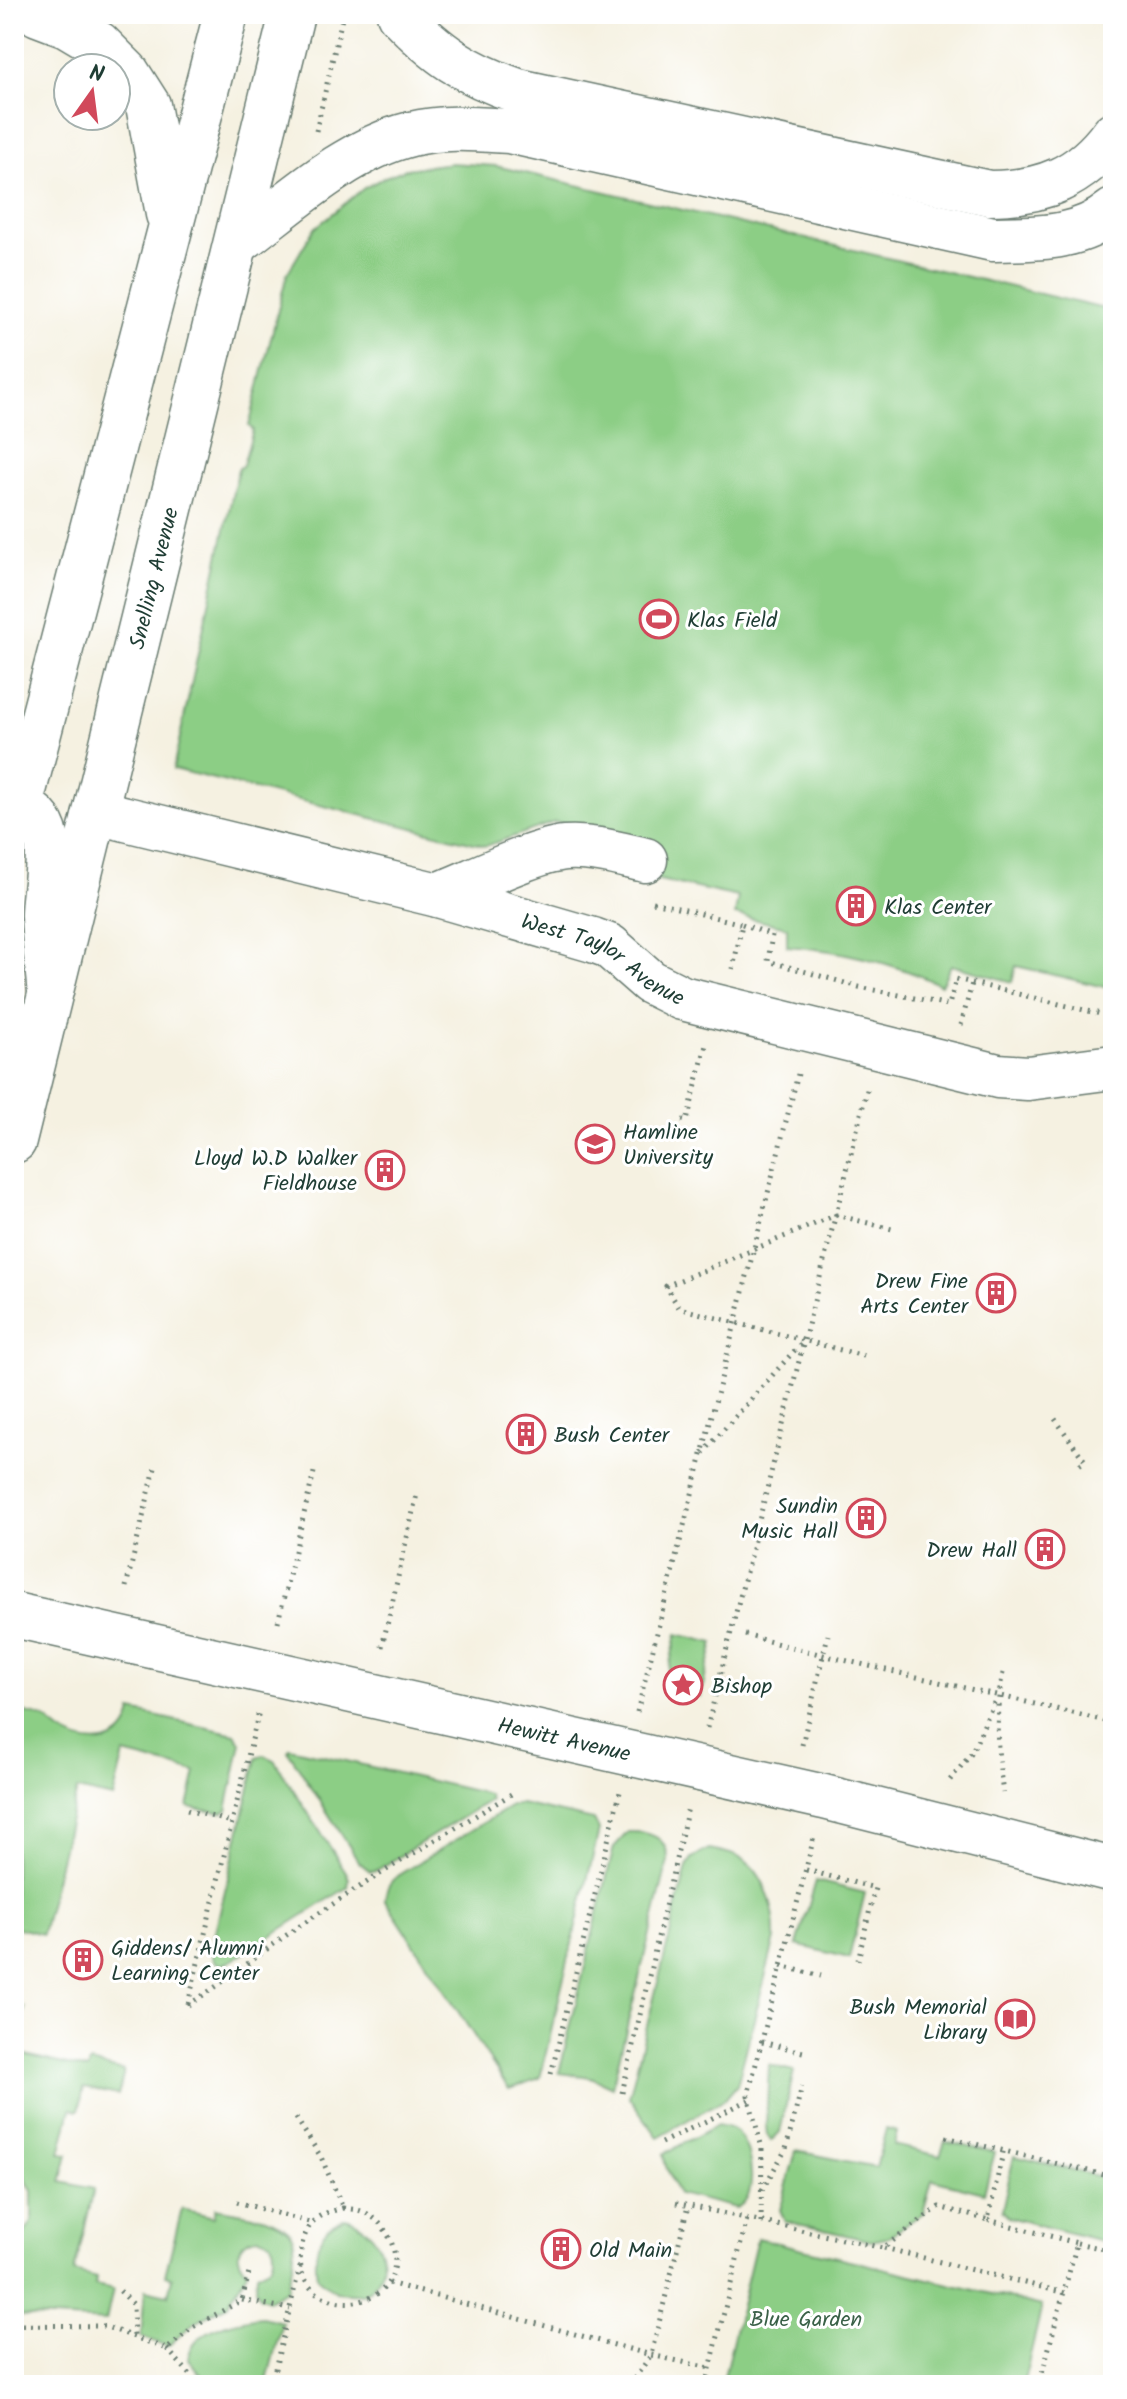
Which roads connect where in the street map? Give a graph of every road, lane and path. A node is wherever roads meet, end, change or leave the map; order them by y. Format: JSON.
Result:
{"nodes":[{"id":1,"x":38,"y":14,"type":"edge"},
{"id":2,"x":226,"y":14,"type":"edge"},
{"id":3,"x":292,"y":14,"type":"edge"},
{"id":4,"x":343,"y":14,"type":"edge"},
{"id":5,"x":399,"y":14,"type":"edge"},
{"id":6,"x":1113,"y":134,"type":"edge"},
{"id":7,"x":314,"y":141,"type":"dead end"},
{"id":8,"x":1113,"y":211,"type":"edge"},
{"id":9,"x":170,"y":227,"type":"junction"},
{"id":10,"x":993,"y":239,"type":"junction"},
{"id":11,"x":238,"y":242,"type":"junction"},
{"id":12,"x":1113,"y":245,"type":"edge"},
{"id":13,"x":97,"y":812,"type":"junction"},
{"id":14,"x":16,"y":813,"type":"edge"},
{"id":15,"x":642,"y":879,"type":"joint"},
{"id":16,"x":438,"y":895,"type":"junction"},
{"id":17,"x":742,"y":924,"type":"junction"},
{"id":18,"x":730,"y":983,"type":"dead end"},
{"id":19,"x":972,"y":983,"type":"junction"},
{"id":20,"x":50,"y":996,"type":"junction"},
{"id":21,"x":1113,"y":1017,"type":"edge"},
{"id":22,"x":709,"y":1035,"type":"dead end"},
{"id":23,"x":957,"y":1038,"type":"dead end"},
{"id":24,"x":802,"y":1059,"type":"dead end"},
{"id":25,"x":1113,"y":1067,"type":"edge"},
{"id":26,"x":870,"y":1077,"type":"dead end"},
{"id":27,"x":682,"y":1120,"type":"dead end"},
{"id":28,"x":14,"y":1141,"type":"edge"},
{"id":29,"x":836,"y":1215,"type":"junction"},
{"id":30,"x":896,"y":1230,"type":"dead end"},
{"id":31,"x":754,"y":1248,"type":"junction"},
{"id":32,"x":735,"y":1323,"type":"junction"},
{"id":33,"x":804,"y":1341,"type":"junction"},
{"id":34,"x":864,"y":1356,"type":"dead end"},
{"id":35,"x":1055,"y":1419,"type":"dead end"},
{"id":36,"x":702,"y":1454,"type":"junction"},
{"id":37,"x":1079,"y":1465,"type":"dead end"},
{"id":38,"x":155,"y":1468,"type":"dead end"},
{"id":39,"x":315,"y":1468,"type":"dead end"},
{"id":40,"x":417,"y":1494,"type":"dead end"},
{"id":41,"x":126,"y":1587,"type":"dead end"},
{"id":42,"x":14,"y":1615,"type":"edge"},
{"id":43,"x":278,"y":1622,"type":"dead end"},
{"id":44,"x":745,"y":1635,"type":"dead end"},
{"id":45,"x":828,"y":1635,"type":"dead end"},
{"id":46,"x":382,"y":1647,"type":"dead end"},
{"id":47,"x":823,"y":1656,"type":"junction"},
{"id":48,"x":1003,"y":1673,"type":"dead end"},
{"id":49,"x":998,"y":1694,"type":"junction"},
{"id":50,"x":261,"y":1700,"type":"dead end"},
{"id":51,"x":636,"y":1716,"type":"dead end"},
{"id":52,"x":1113,"y":1723,"type":"edge"},
{"id":53,"x":706,"y":1733,"type":"dead end"},
{"id":54,"x":802,"y":1745,"type":"dead end"},
{"id":55,"x":950,"y":1780,"type":"dead end"},
{"id":56,"x":622,"y":1783,"type":"dead end"},
{"id":57,"x":513,"y":1793,"type":"dead end"},
{"id":58,"x":1003,"y":1793,"type":"dead end"},
{"id":59,"x":824,"y":1797,"type":"junction"},
{"id":60,"x":690,"y":1798,"type":"dead end"},
{"id":61,"x":187,"y":1810,"type":"dead end"},
{"id":62,"x":232,"y":1822,"type":"junction"},
{"id":63,"x":806,"y":1870,"type":"junction"},
{"id":64,"x":1113,"y":1870,"type":"edge"},
{"id":65,"x":858,"y":1960,"type":"dead end"},
{"id":66,"x":781,"y":1966,"type":"junction"},
{"id":67,"x":821,"y":1976,"type":"dead end"},
{"id":68,"x":762,"y":2042,"type":"junction"},
{"id":69,"x":803,"y":2052,"type":"dead end"},
{"id":70,"x":551,"y":2074,"type":"dead end"},
{"id":71,"x":802,"y":2086,"type":"dead end"},
{"id":72,"x":622,"y":2093,"type":"dead end"},
{"id":73,"x":749,"y":2100,"type":"junction"},
{"id":74,"x":296,"y":2118,"type":"dead end"},
{"id":75,"x":946,"y":2137,"type":"dead end"},
{"id":76,"x":661,"y":2143,"type":"dead end"},
{"id":77,"x":1004,"y":2149,"type":"junction"},
{"id":78,"x":1113,"y":2177,"type":"edge"},
{"id":79,"x":761,"y":2191,"type":"junction"},
{"id":80,"x":237,"y":2202,"type":"dead end"},
{"id":81,"x":676,"y":2203,"type":"dead end"},
{"id":82,"x":688,"y":2206,"type":"junction"},
{"id":83,"x":343,"y":2208,"type":"junction"},
{"id":84,"x":747,"y":2219,"type":"junction"},
{"id":85,"x":988,"y":2220,"type":"junction"},
{"id":86,"x":312,"y":2223,"type":"junction"},
{"id":87,"x":761,"y":2223,"type":"junction"},
{"id":88,"x":1077,"y":2243,"type":"junction"},
{"id":89,"x":883,"y":2248,"type":"junction"},
{"id":90,"x":1113,"y":2251,"type":"edge"},
{"id":91,"x":300,"y":2267,"type":"junction"},
{"id":92,"x":250,"y":2269,"type":"dead end"},
{"id":93,"x":389,"y":2283,"type":"junction"},
{"id":94,"x":120,"y":2291,"type":"dead end"},
{"id":95,"x":1065,"y":2293,"type":"junction"},
{"id":96,"x":242,"y":2300,"type":"junction"},
{"id":97,"x":290,"y":2309,"type":"junction"},
{"id":98,"x":14,"y":2325,"type":"edge"},
{"id":99,"x":134,"y":2337,"type":"junction"},
{"id":100,"x":167,"y":2349,"type":"junction"},
{"id":101,"x":651,"y":2355,"type":"junction"},
{"id":102,"x":710,"y":2368,"type":"junction"},
{"id":103,"x":200,"y":2385,"type":"edge"},
{"id":104,"x":271,"y":2385,"type":"edge"},
{"id":105,"x":630,"y":2385,"type":"edge"},
{"id":106,"x":706,"y":2385,"type":"edge"},
{"id":107,"x":1039,"y":2385,"type":"edge"}],
"edges":[{"from":1,"to":9,"type":"main road"},
{"from":2,"to":9,"type":"main road"},
{"from":3,"to":11,"type":"main road","name":"Snelling Avenue"},
{"from":4,"to":7,"type":"path"},
{"from":5,"to":6,"type":"main road"},
{"from":8,"to":10,"type":"main road"},
{"from":9,"to":14,"type":"main road"},
{"from":10,"to":11,"type":"main road"},
{"from":10,"to":12,"type":"main road"},
{"from":11,"to":13,"type":"main road","name":"Snelling Avenue"},
{"from":13,"to":16,"type":"main road","name":"West Taylor Avenue"},
{"from":13,"to":20,"type":"main road","name":"Snelling Avenue"},
{"from":14,"to":20,"type":"main road"},
{"from":15,"to":16,"type":"main road"},
{"from":15,"to":17,"type":"path"},
{"from":16,"to":25,"type":"main road","name":"West Taylor Avenue"},
{"from":17,"to":18,"type":"path"},
{"from":17,"to":19,"type":"path"},
{"from":19,"to":21,"type":"path"},
{"from":19,"to":23,"type":"path"},
{"from":20,"to":28,"type":"main road","name":"Snelling Avenue"},
{"from":22,"to":27,"type":"path"},
{"from":24,"to":31,"type":"path"},
{"from":26,"to":29,"type":"path"},
{"from":29,"to":30,"type":"path"},
{"from":29,"to":31,"type":"path"},
{"from":29,"to":33,"type":"path"},
{"from":31,"to":32,"type":"path"},
{"from":31,"to":32,"type":"path"},
{"from":32,"to":33,"type":"path"},
{"from":32,"to":36,"type":"path"},
{"from":33,"to":34,"type":"path"},
{"from":33,"to":36,"type":"path"},
{"from":33,"to":53,"type":"path"},
{"from":35,"to":37,"type":"path"},
{"from":36,"to":51,"type":"path"},
{"from":38,"to":41,"type":"path"},
{"from":39,"to":43,"type":"path"},
{"from":40,"to":46,"type":"path"},
{"from":42,"to":59,"type":"main road","name":"Hewitt Avenue"},
{"from":44,"to":47,"type":"path"},
{"from":45,"to":47,"type":"path"},
{"from":47,"to":49,"type":"path"},
{"from":47,"to":54,"type":"path"},
{"from":48,"to":49,"type":"path"},
{"from":49,"to":52,"type":"path"},
{"from":49,"to":55,"type":"path"},
{"from":49,"to":58,"type":"path"},
{"from":50,"to":62,"type":"path"},
{"from":56,"to":70,"type":"path"},
{"from":57,"to":62,"type":"path"},
{"from":59,"to":63,"type":"path"},
{"from":59,"to":64,"type":"main road","name":"Hewitt Avenue"},
{"from":60,"to":72,"type":"path"},
{"from":61,"to":62,"type":"path"},
{"from":63,"to":65,"type":"path"},
{"from":63,"to":66,"type":"path"},
{"from":66,"to":67,"type":"path"},
{"from":66,"to":68,"type":"path"},
{"from":68,"to":69,"type":"path"},
{"from":68,"to":73,"type":"path"},
{"from":71,"to":79,"type":"path"},
{"from":73,"to":76,"type":"path"},
{"from":73,"to":79,"type":"path"},
{"from":74,"to":83,"type":"path"},
{"from":75,"to":77,"type":"path"},
{"from":77,"to":78,"type":"path"},
{"from":77,"to":85,"type":"path"},
{"from":79,"to":87,"type":"path"},
{"from":80,"to":86,"type":"path"},
{"from":81,"to":82,"type":"path"},
{"from":82,"to":84,"type":"path"},
{"from":82,"to":101,"type":"path"},
{"from":83,"to":86,"type":"path"},
{"from":83,"to":93,"type":"path"},
{"from":84,"to":87,"type":"path"},
{"from":84,"to":102,"type":"path"},
{"from":85,"to":88,"type":"path"},
{"from":85,"to":89,"type":"path"},
{"from":86,"to":91,"type":"path"},
{"from":87,"to":89,"type":"path"},
{"from":88,"to":90,"type":"path"},
{"from":88,"to":95,"type":"path"},
{"from":89,"to":95,"type":"path"},
{"from":91,"to":93,"type":"path"},
{"from":91,"to":97,"type":"path"},
{"from":92,"to":96,"type":"path"},
{"from":93,"to":101,"type":"path"},
{"from":94,"to":99,"type":"path"},
{"from":95,"to":107,"type":"path"},
{"from":96,"to":97,"type":"path"},
{"from":96,"to":100,"type":"path"},
{"from":97,"to":104,"type":"path"},
{"from":98,"to":99,"type":"path"},
{"from":99,"to":100,"type":"path"},
{"from":100,"to":103,"type":"path"},
{"from":101,"to":102,"type":"path"},
{"from":101,"to":105,"type":"path"},
{"from":102,"to":106,"type":"path"}]}
